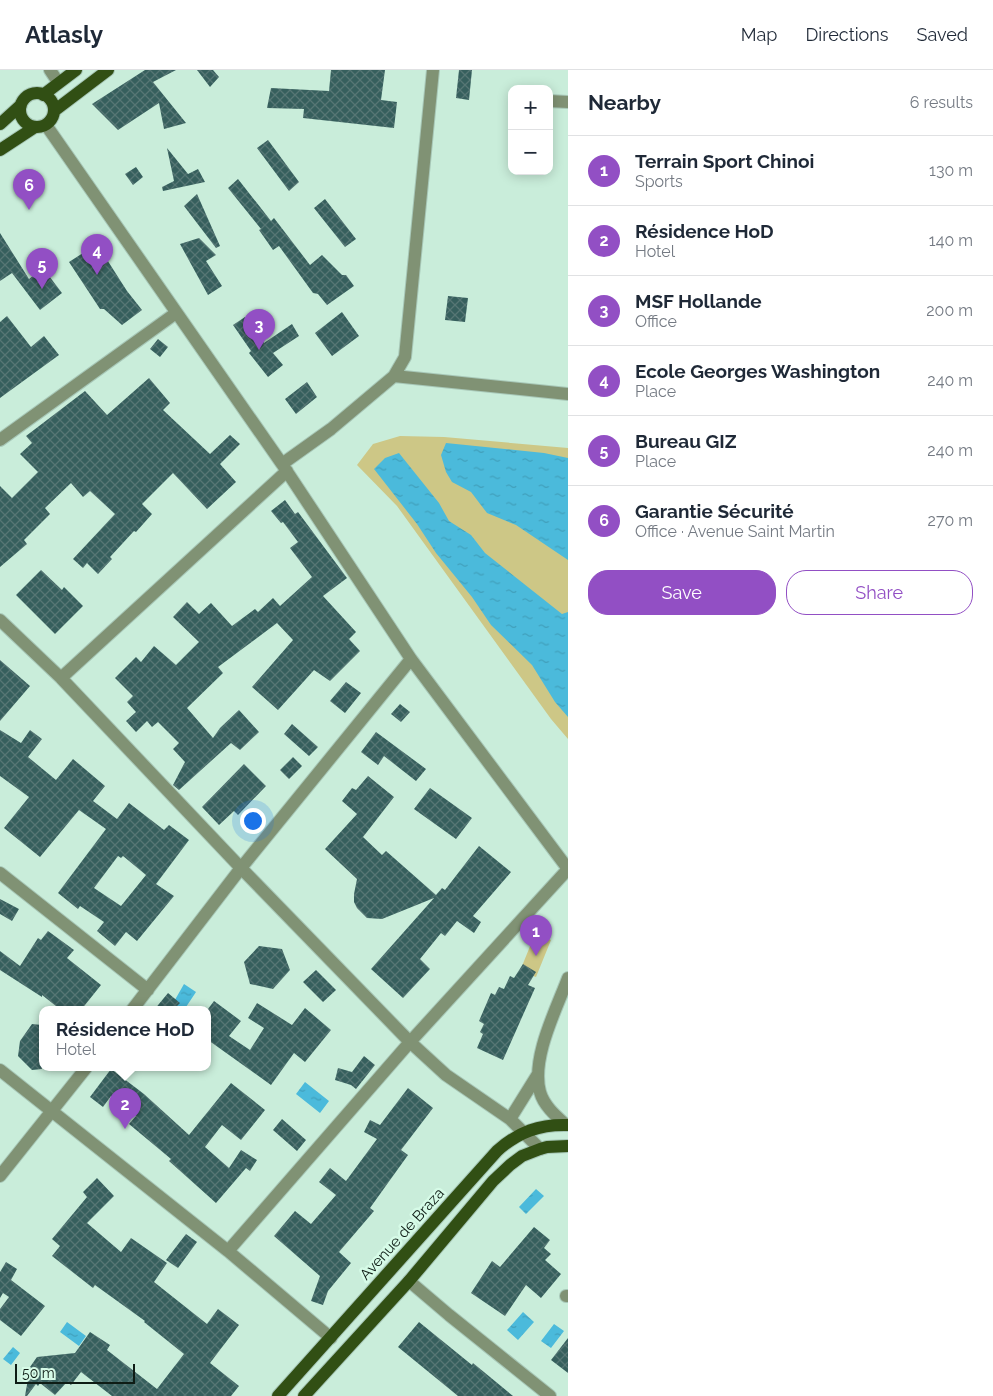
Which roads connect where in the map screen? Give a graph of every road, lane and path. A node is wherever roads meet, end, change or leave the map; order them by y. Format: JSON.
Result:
{"nodes":[{"id":1,"x":50,"y":70,"type":"edge"},
{"id":2,"x":76,"y":70,"type":"edge"},
{"id":3,"x":108,"y":70,"type":"edge"},
{"id":4,"x":433,"y":70,"type":"edge"},
{"id":5,"x":58,"y":82,"type":"junction"},
{"id":6,"x":43,"y":95,"type":"junction"},
{"id":7,"x":553,"y":101,"type":"edge"},
{"id":8,"x":568,"y":102,"type":"edge"},
{"id":9,"x":21,"y":105,"type":"junction"},
{"id":10,"x":54,"y":111,"type":"junction"},
{"id":11,"x":0,"y":124,"type":"edge"},
{"id":12,"x":40,"y":126,"type":"junction"},
{"id":13,"x":0,"y":150,"type":"edge"},
{"id":14,"x":176,"y":313,"type":"junction"},
{"id":15,"x":394,"y":376,"type":"junction"},
{"id":16,"x":568,"y":394,"type":"edge"},
{"id":17,"x":0,"y":440,"type":"edge"},
{"id":18,"x":284,"y":467,"type":"junction"},
{"id":19,"x":0,"y":620,"type":"edge"},
{"id":20,"x":411,"y":660,"type":"junction"},
{"id":21,"x":60,"y":678,"type":"junction"},
{"id":22,"x":241,"y":868,"type":"junction"},
{"id":23,"x":568,"y":869,"type":"edge"},
{"id":24,"x":0,"y":873,"type":"edge"},
{"id":25,"x":568,"y":978,"type":"edge"},
{"id":26,"x":148,"y":990,"type":"junction"},
{"id":27,"x":135,"y":1006,"type":"edge"},
{"id":28,"x":410,"y":1042,"type":"junction"},
{"id":29,"x":0,"y":1070,"type":"edge"},
{"id":30,"x":84,"y":1071,"type":"edge"},
{"id":31,"x":538,"y":1074,"type":"junction"},
{"id":32,"x":52,"y":1111,"type":"junction"},
{"id":33,"x":510,"y":1119,"type":"junction"},
{"id":34,"x":567,"y":1125,"type":"edge"},
{"id":35,"x":523,"y":1133,"type":"junction"},
{"id":36,"x":568,"y":1146,"type":"edge"},
{"id":37,"x":540,"y":1149,"type":"junction"},
{"id":38,"x":0,"y":1176,"type":"edge"},
{"id":39,"x":228,"y":1251,"type":"junction"},
{"id":40,"x":409,"y":1281,"type":"junction"},
{"id":41,"x":331,"y":1338,"type":"junction"},
{"id":42,"x":278,"y":1396,"type":"edge"},
{"id":43,"x":304,"y":1396,"type":"edge"},
{"id":44,"x":550,"y":1396,"type":"edge"}],
"edges":[{"from":1,"to":5,"type":"street"},
{"from":2,"to":5,"type":"main road"},
{"from":3,"to":10,"type":"main road"},
{"from":4,"to":15,"type":"street"},
{"from":5,"to":6,"type":"main road"},
{"from":6,"to":9,"type":"main road"},
{"from":6,"to":10,"type":"main road"},
{"from":7,"to":8,"type":"street"},
{"from":9,"to":11,"type":"main road"},
{"from":9,"to":12,"type":"main road"},
{"from":10,"to":12,"type":"main road"},
{"from":12,"to":13,"type":"main road"},
{"from":12,"to":14,"type":"street"},
{"from":14,"to":17,"type":"street"},
{"from":14,"to":18,"type":"street"},
{"from":15,"to":16,"type":"street"},
{"from":15,"to":18,"type":"street"},
{"from":18,"to":20,"type":"street"},
{"from":18,"to":21,"type":"street"},
{"from":19,"to":21,"type":"street"},
{"from":20,"to":22,"type":"street"},
{"from":20,"to":23,"type":"street"},
{"from":21,"to":22,"type":"street"},
{"from":22,"to":26,"type":"street"},
{"from":22,"to":28,"type":"street"},
{"from":23,"to":28,"type":"street"},
{"from":24,"to":26,"type":"street"},
{"from":25,"to":31,"type":"street"},
{"from":26,"to":27,"type":"street"},
{"from":28,"to":33,"type":"street"},
{"from":28,"to":39,"type":"street"},
{"from":29,"to":32,"type":"street"},
{"from":30,"to":32,"type":"street"},
{"from":31,"to":33,"type":"street"},
{"from":31,"to":34,"type":"street"},
{"from":32,"to":38,"type":"street"},
{"from":32,"to":39,"type":"street"},
{"from":33,"to":35,"type":"street"},
{"from":34,"to":35,"type":"main road","name":"Avenue de Braza"},
{"from":35,"to":37,"type":"street"},
{"from":35,"to":41,"type":"main road","name":"Avenue de Braza"},
{"from":36,"to":37,"type":"main road"},
{"from":37,"to":40,"type":"main road"},
{"from":39,"to":41,"type":"street"},
{"from":40,"to":43,"type":"main road"},
{"from":40,"to":44,"type":"street"},
{"from":41,"to":42,"type":"main road","name":"Avenue de Braza"}]}
